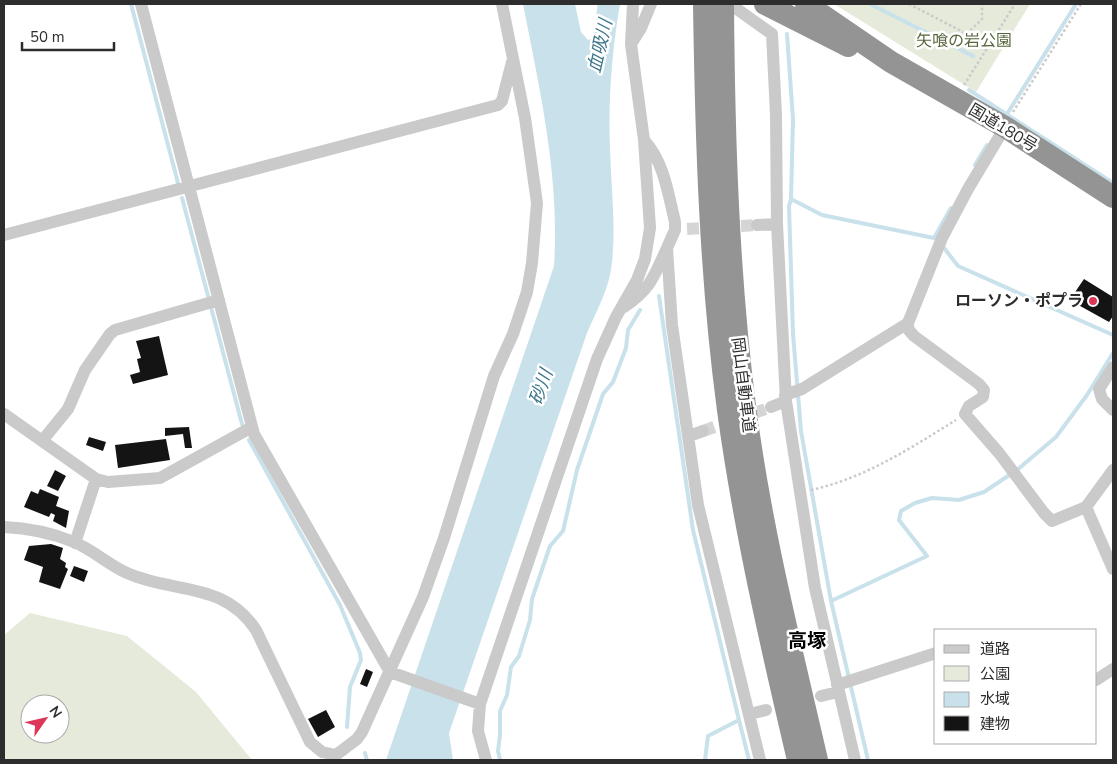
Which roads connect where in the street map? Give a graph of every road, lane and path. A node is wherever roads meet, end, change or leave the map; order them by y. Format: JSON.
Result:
{"nodes":[{"id":1,"x":141,"y":4,"type":"edge"},
{"id":2,"x":502,"y":4,"type":"edge"},
{"id":3,"x":633,"y":4,"type":"edge"},
{"id":4,"x":651,"y":4,"type":"edge"},
{"id":5,"x":765,"y":4,"type":"edge"},
{"id":6,"x":783,"y":4,"type":"edge"},
{"id":7,"x":806,"y":4,"type":"edge"},
{"id":8,"x":910,"y":4,"type":"edge"},
{"id":9,"x":982,"y":4,"type":"edge"},
{"id":10,"x":1015,"y":4,"type":"edge"},
{"id":11,"x":1081,"y":4,"type":"edge"},
{"id":12,"x":717,"y":8,"type":"edge"},
{"id":13,"x":967,"y":34,"type":"junction"},
{"id":14,"x":631,"y":44,"type":"junction"},
{"id":15,"x":986,"y":51,"type":"junction"},
{"id":16,"x":513,"y":60,"type":"junction"},
{"id":17,"x":891,"y":62,"type":"junction"},
{"id":18,"x":956,"y":99,"type":"junction"},
{"id":19,"x":1008,"y":121,"type":"junction"},
{"id":20,"x":644,"y":140,"type":"junction"},
{"id":21,"x":189,"y":186,"type":"junction"},
{"id":22,"x":1113,"y":197,"type":"edge"},
{"id":23,"x":776,"y":224,"type":"junction"},
{"id":24,"x":757,"y":225,"type":"tunnel mouth"},
{"id":25,"x":4,"y":235,"type":"edge"},
{"id":26,"x":667,"y":248,"type":"junction"},
{"id":27,"x":213,"y":301,"type":"junction"},
{"id":28,"x":620,"y":309,"type":"junction"},
{"id":29,"x":908,"y":323,"type":"junction"},
{"id":30,"x":1113,"y":367,"type":"edge"},
{"id":31,"x":791,"y":394,"type":"junction"},
{"id":32,"x":771,"y":407,"type":"tunnel mouth"},
{"id":33,"x":1113,"y":410,"type":"edge"},
{"id":34,"x":4,"y":414,"type":"edge"},
{"id":35,"x":965,"y":414,"type":"junction"},
{"id":36,"x":252,"y":427,"type":"junction"},
{"id":37,"x":703,"y":431,"type":"tunnel mouth"},
{"id":38,"x":689,"y":436,"type":"junction"},
{"id":39,"x":42,"y":441,"type":"junction"},
{"id":40,"x":1113,"y":470,"type":"edge"},
{"id":41,"x":96,"y":479,"type":"junction"},
{"id":42,"x":816,"y":489,"type":"dead end"},
{"id":43,"x":1086,"y":507,"type":"junction"},
{"id":44,"x":4,"y":528,"type":"edge"},
{"id":45,"x":75,"y":542,"type":"junction"},
{"id":46,"x":1113,"y":569,"type":"edge"},
{"id":47,"x":934,"y":654,"type":"edge"},
{"id":48,"x":1113,"y":669,"type":"edge"},
{"id":49,"x":394,"y":673,"type":"junction"},
{"id":50,"x":1097,"y":679,"type":"edge"},
{"id":51,"x":844,"y":685,"type":"junction"},
{"id":52,"x":821,"y":696,"type":"dead end"},
{"id":53,"x":476,"y":702,"type":"junction"},
{"id":54,"x":766,"y":710,"type":"dead end"},
{"id":55,"x":750,"y":714,"type":"junction"},
{"id":56,"x":486,"y":760,"type":"edge"},
{"id":57,"x":760,"y":760,"type":"edge"},
{"id":58,"x":798,"y":760,"type":"edge"},
{"id":59,"x":817,"y":760,"type":"edge"},
{"id":60,"x":855,"y":760,"type":"edge"}],
"edges":[{"from":1,"to":21,"type":"street"},
{"from":2,"to":16,"type":"street"},
{"from":3,"to":14,"type":"street"},
{"from":4,"to":14,"type":"street"},
{"from":5,"to":17,"type":"highway"},
{"from":6,"to":17,"type":"highway","name":"国道180号"},
{"from":7,"to":17,"type":"highway","name":"国道180号"},
{"from":8,"to":13,"type":"path"},
{"from":9,"to":13,"type":"path"},
{"from":10,"to":15,"type":"path"},
{"from":11,"to":19,"type":"path"},
{"from":12,"to":23,"type":"street"},
{"from":12,"to":58,"type":"highway","name":"岡山自動車道"},
{"from":12,"to":59,"type":"highway","name":"岡山自動車道"},
{"from":13,"to":15,"type":"path"},
{"from":14,"to":20,"type":"street"},
{"from":15,"to":18,"type":"path"},
{"from":16,"to":21,"type":"street"},
{"from":16,"to":49,"type":"street"},
{"from":17,"to":18,"type":"highway","name":"国道180号"},
{"from":18,"to":19,"type":"highway","name":"国道180号"},
{"from":19,"to":22,"type":"highway","name":"国道180号"},
{"from":19,"to":29,"type":"street"},
{"from":20,"to":26,"type":"street"},
{"from":20,"to":28,"type":"street"},
{"from":21,"to":25,"type":"street"},
{"from":21,"to":27,"type":"street"},
{"from":23,"to":24,"type":"street"},
{"from":23,"to":31,"type":"street"},
{"from":26,"to":28,"type":"street"},
{"from":26,"to":38,"type":"street"},
{"from":27,"to":36,"type":"street"},
{"from":27,"to":39,"type":"street"},
{"from":28,"to":53,"type":"street"},
{"from":29,"to":31,"type":"street"},
{"from":29,"to":35,"type":"street"},
{"from":30,"to":33,"type":"street"},
{"from":31,"to":32,"type":"street"},
{"from":31,"to":51,"type":"street"},
{"from":34,"to":39,"type":"street"},
{"from":35,"to":42,"type":"path"},
{"from":35,"to":43,"type":"street"},
{"from":36,"to":41,"type":"street"},
{"from":36,"to":49,"type":"street"},
{"from":37,"to":38,"type":"street"},
{"from":38,"to":55,"type":"street"},
{"from":39,"to":41,"type":"street"},
{"from":40,"to":43,"type":"street"},
{"from":41,"to":45,"type":"street"},
{"from":43,"to":46,"type":"street"},
{"from":44,"to":45,"type":"street"},
{"from":45,"to":49,"type":"street"},
{"from":47,"to":51,"type":"street"},
{"from":48,"to":50,"type":"street"},
{"from":49,"to":53,"type":"street"},
{"from":51,"to":52,"type":"street"},
{"from":51,"to":60,"type":"street"},
{"from":53,"to":56,"type":"street"},
{"from":54,"to":55,"type":"street"},
{"from":55,"to":57,"type":"street"}]}
